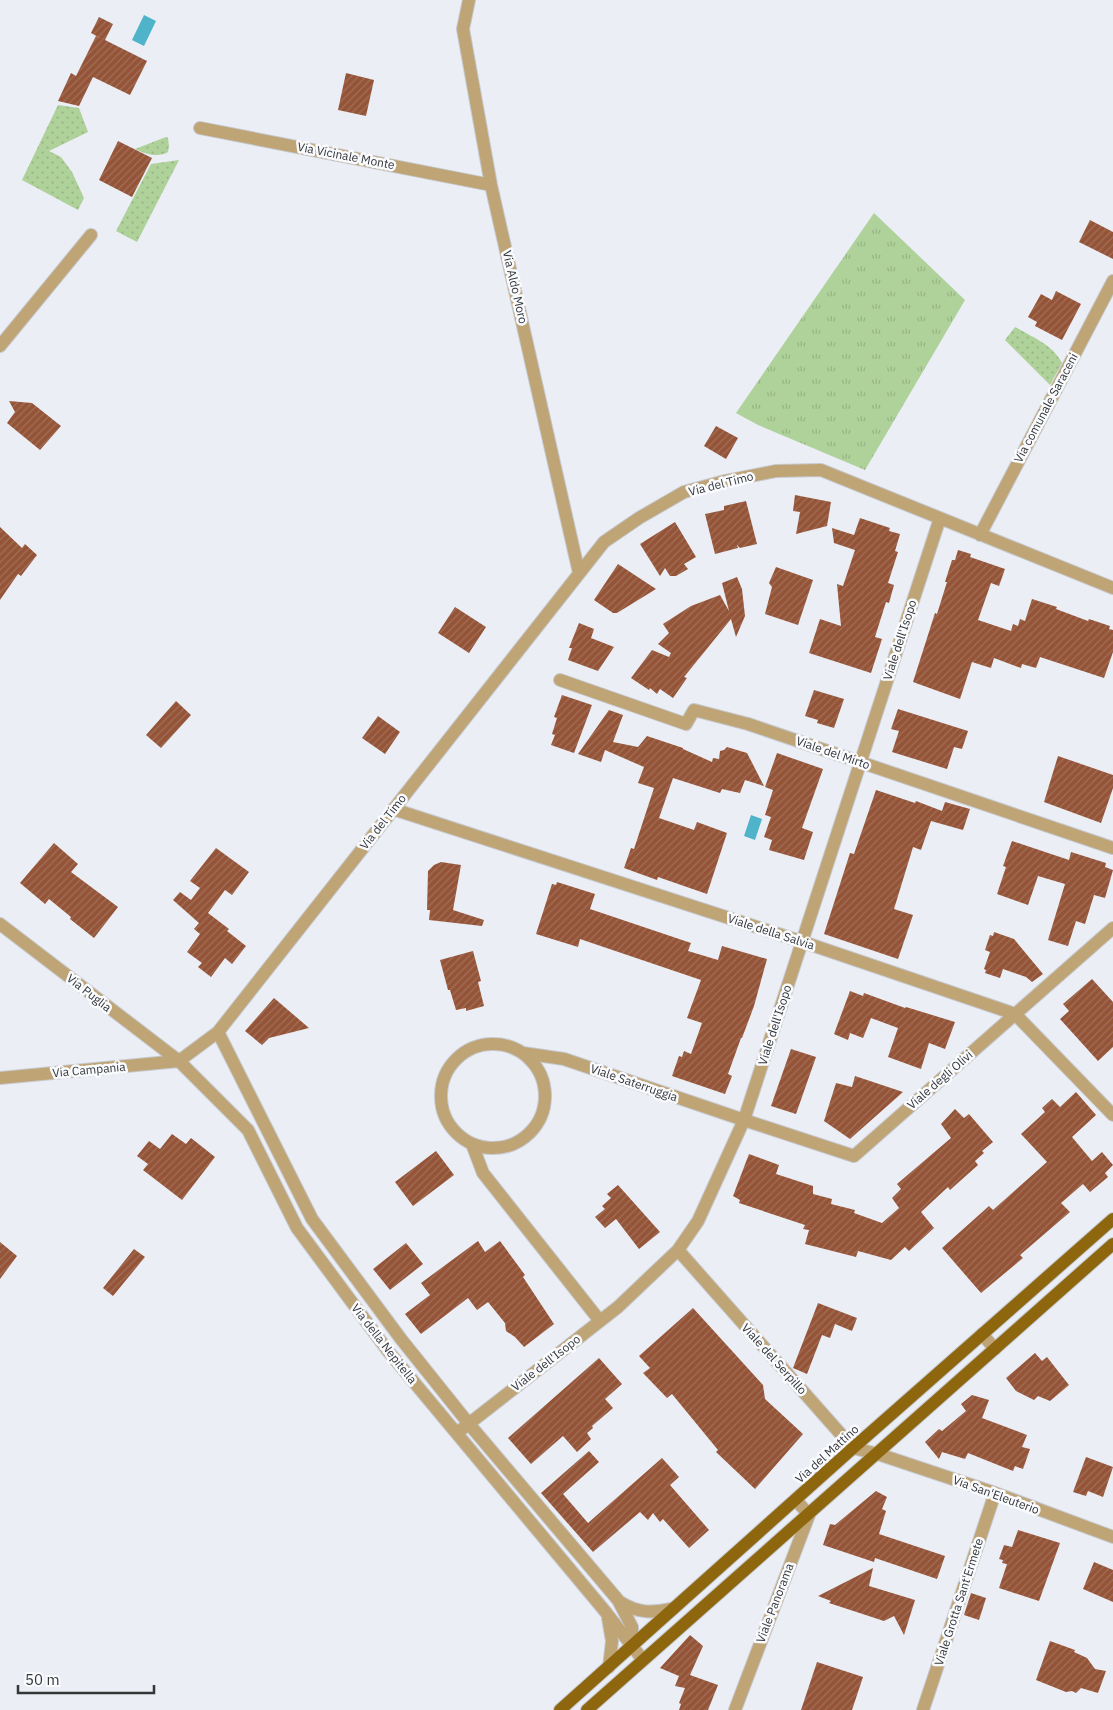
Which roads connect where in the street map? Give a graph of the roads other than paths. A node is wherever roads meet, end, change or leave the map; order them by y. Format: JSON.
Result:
{"nodes":[{"id":1,"x":469,"y":0,"type":"edge"},
{"id":2,"x":200,"y":128,"type":"dead end"},
{"id":3,"x":491,"y":185,"type":"junction"},
{"id":4,"x":90,"y":235,"type":"dead end"},
{"id":5,"x":1113,"y":281,"type":"edge"},
{"id":6,"x":0,"y":346,"type":"edge"},
{"id":7,"x":940,"y":518,"type":"junction"},
{"id":8,"x":980,"y":534,"type":"junction"},
{"id":9,"x":579,"y":573,"type":"junction"},
{"id":10,"x":1113,"y":588,"type":"edge"},
{"id":11,"x":560,"y":680,"type":"dead end"},
{"id":12,"x":861,"y":762,"type":"junction"},
{"id":13,"x":392,"y":809,"type":"junction"},
{"id":14,"x":1113,"y":848,"type":"edge"},
{"id":15,"x":0,"y":924,"type":"edge"},
{"id":16,"x":1113,"y":928,"type":"edge"},
{"id":17,"x":803,"y":942,"type":"junction"},
{"id":18,"x":1015,"y":1014,"type":"junction"},
{"id":19,"x":218,"y":1032,"type":"junction"},
{"id":20,"x":523,"y":1053,"type":"junction"},
{"id":21,"x":179,"y":1061,"type":"junction"},
{"id":22,"x":0,"y":1078,"type":"edge"},
{"id":23,"x":1113,"y":1115,"type":"edge"},
{"id":24,"x":744,"y":1120,"type":"junction"},
{"id":25,"x":472,"y":1144,"type":"junction"},
{"id":26,"x":1113,"y":1219,"type":"edge"},
{"id":27,"x":1113,"y":1244,"type":"edge"},
{"id":28,"x":678,"y":1250,"type":"junction"},
{"id":29,"x":600,"y":1321,"type":"junction"},
{"id":30,"x":982,"y":1334,"type":"junction"},
{"id":31,"x":995,"y":1349,"type":"junction"},
{"id":32,"x":469,"y":1424,"type":"junction"},
{"id":33,"x":456,"y":1433,"type":"junction"},
{"id":34,"x":853,"y":1448,"type":"junction"},
{"id":35,"x":878,"y":1454,"type":"junction"},
{"id":36,"x":994,"y":1493,"type":"junction"},
{"id":37,"x":796,"y":1500,"type":"junction"},
{"id":38,"x":809,"y":1515,"type":"junction"},
{"id":39,"x":1113,"y":1537,"type":"edge"},
{"id":40,"x":618,"y":1600,"type":"junction"},
{"id":41,"x":674,"y":1608,"type":"junction"},
{"id":42,"x":608,"y":1615,"type":"junction"},
{"id":43,"x":632,"y":1646,"type":"junction"},
{"id":44,"x":644,"y":1660,"type":"junction"},
{"id":45,"x":609,"y":1667,"type":"junction"},
{"id":46,"x":560,"y":1710,"type":"edge"},
{"id":47,"x":587,"y":1710,"type":"edge"},
{"id":48,"x":735,"y":1710,"type":"edge"},
{"id":49,"x":923,"y":1710,"type":"edge"}],
"edges":[{"from":1,"to":3,"type":"street","name":"Via Aldo Moro"},
{"from":2,"to":3,"type":"street","name":"Via Vicinale Monte"},
{"from":3,"to":9,"type":"street","name":"Via Aldo Moro"},
{"from":4,"to":6,"type":"street"},
{"from":5,"to":8,"type":"street","name":"Via comunale Saraceni"},
{"from":7,"to":8,"type":"street"},
{"from":7,"to":9,"type":"street","name":"Via del Timo"},
{"from":7,"to":12,"type":"street","name":"Viale dell'Isopo"},
{"from":8,"to":10,"type":"street"},
{"from":9,"to":13,"type":"street","name":"Via del Timo"},
{"from":11,"to":12,"type":"street","name":"Viale del Mirto"},
{"from":12,"to":14,"type":"street","name":"Viale del Mirto"},
{"from":12,"to":17,"type":"street","name":"Viale dell'Isopo"},
{"from":13,"to":17,"type":"street","name":"Viale della Salvia"},
{"from":13,"to":19,"type":"street","name":"Via del Timo"},
{"from":15,"to":21,"type":"street","name":"Via Puglia"},
{"from":16,"to":18,"type":"street","name":"Viale degli Olivi"},
{"from":17,"to":18,"type":"street","name":"Viale della Salvia"},
{"from":17,"to":24,"type":"street","name":"Viale dell'Isopo"},
{"from":18,"to":23,"type":"street","name":"Viale della Salvia"},
{"from":18,"to":24,"type":"street","name":"Viale degli Olivi"},
{"from":19,"to":21,"type":"street","name":"Via del Timo"},
{"from":19,"to":32,"type":"street","name":"Via della Nepitella"},
{"from":20,"to":24,"type":"street","name":"Viale Saterruggia"},
{"from":20,"to":25,"type":"street","name":"Viale Saterruggia"},
{"from":20,"to":25,"type":"street","name":"Viale Saterruggia"},
{"from":21,"to":22,"type":"street","name":"Via Campania"},
{"from":21,"to":33,"type":"street","name":"Via della Nepitella"},
{"from":24,"to":28,"type":"street","name":"Viale dell'Isopo"},
{"from":25,"to":29,"type":"street"},
{"from":26,"to":30,"type":"main road","name":"Via del Mattino"},
{"from":27,"to":31,"type":"main road"},
{"from":28,"to":29,"type":"street","name":"Viale dell'Isopo"},
{"from":28,"to":34,"type":"street","name":"Viale del Serpillo"},
{"from":29,"to":32,"type":"street","name":"Viale dell'Isopo"},
{"from":30,"to":31,"type":"street"},
{"from":30,"to":34,"type":"main road","name":"Via del Mattino"},
{"from":31,"to":35,"type":"main road"},
{"from":32,"to":33,"type":"street","name":"Viale dell'Isopo"},
{"from":32,"to":40,"type":"street","name":"Via della Nepitella"},
{"from":33,"to":42,"type":"street","name":"Via della Nepitella"},
{"from":34,"to":35,"type":"street"},
{"from":34,"to":37,"type":"main road","name":"Via del Mattino"},
{"from":35,"to":36,"type":"street","name":"Via San'Eleuterio"},
{"from":35,"to":38,"type":"main road"},
{"from":36,"to":39,"type":"street","name":"Via San'Eleuterio"},
{"from":36,"to":49,"type":"street","name":"Viale Grotta Sant'Ermete"},
{"from":37,"to":38,"type":"street"},
{"from":37,"to":41,"type":"main road","name":"Via del Mattino"},
{"from":38,"to":44,"type":"main road"},
{"from":38,"to":48,"type":"street","name":"Viale Panorama"},
{"from":40,"to":41,"type":"street","name":"Via della Nepitella"},
{"from":40,"to":43,"type":"street","name":"Via della Nepitella"},
{"from":41,"to":43,"type":"main road","name":"Via del Mattino"},
{"from":42,"to":43,"type":"street","name":"Via della Nepitella"},
{"from":42,"to":45,"type":"street"},
{"from":43,"to":44,"type":"street"},
{"from":43,"to":45,"type":"main road","name":"Via del Mattino"},
{"from":44,"to":47,"type":"main road"},
{"from":45,"to":46,"type":"main road","name":"Via del Mattino"}]}
